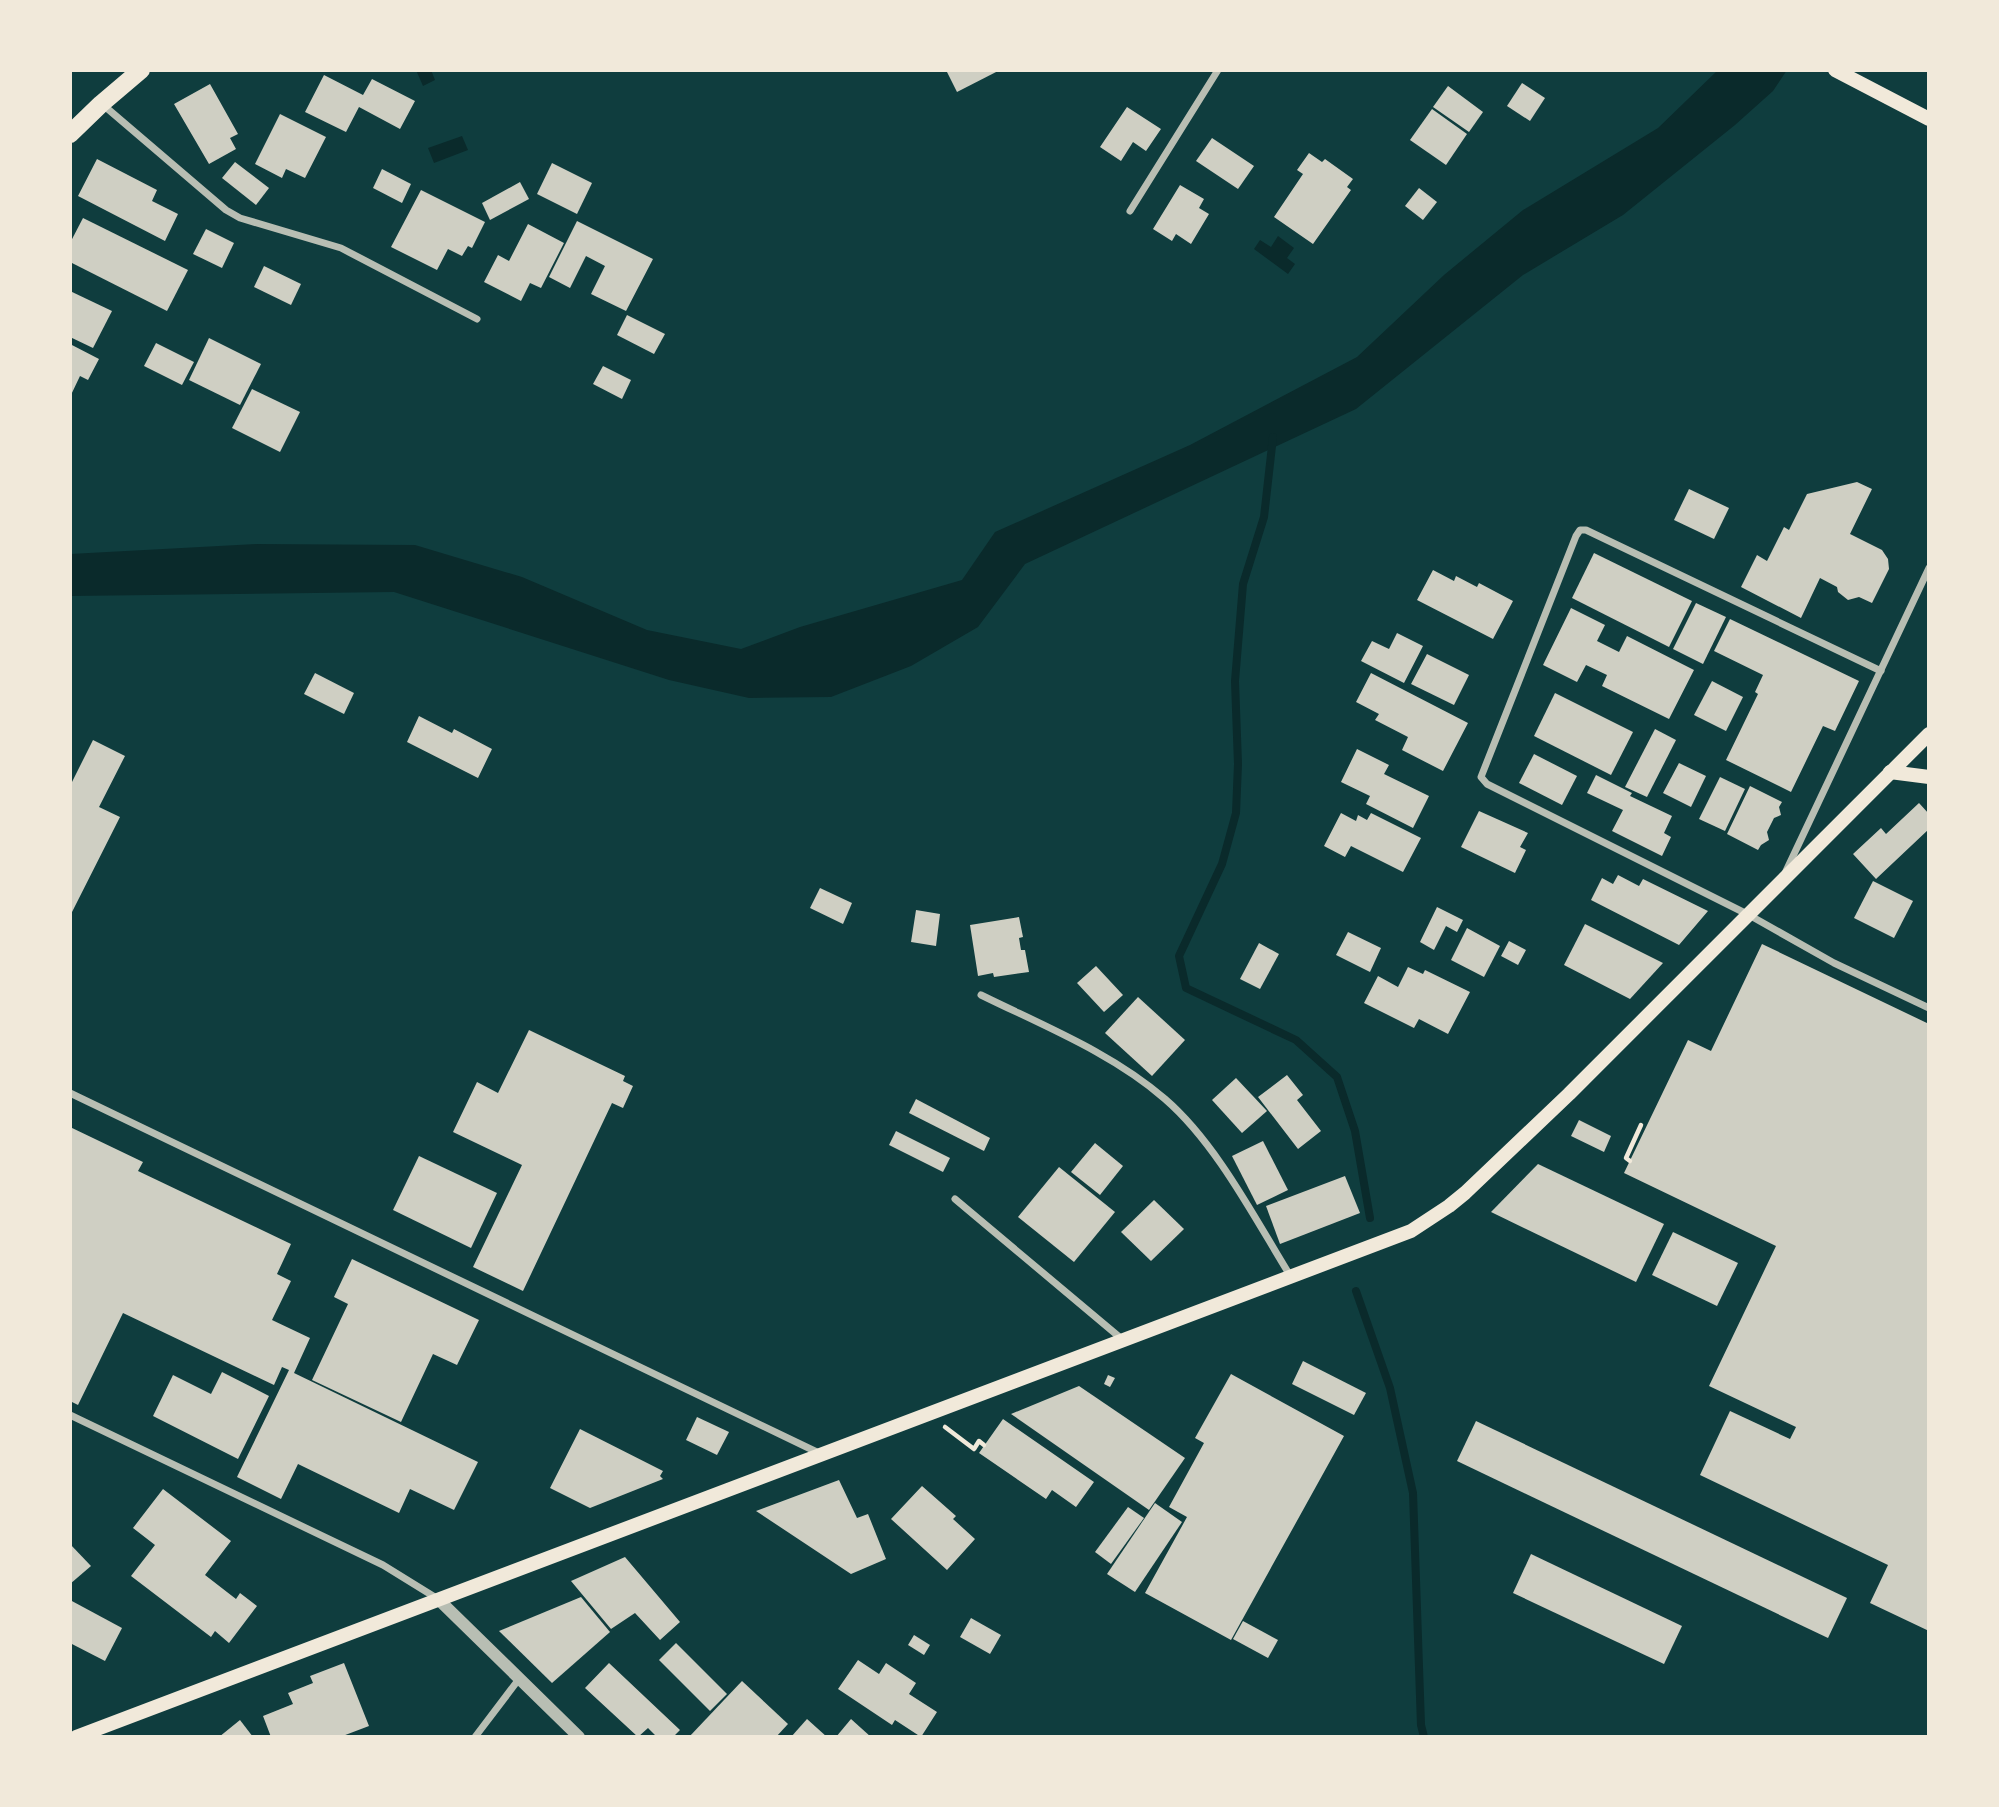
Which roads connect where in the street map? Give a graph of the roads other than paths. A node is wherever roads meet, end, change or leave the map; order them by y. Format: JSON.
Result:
{"nodes":[{"id":1,"x":141,"y":70,"type":"edge"},
{"id":2,"x":1218,"y":70,"type":"edge"},
{"id":3,"x":1840,"y":73,"type":"edge"},
{"id":4,"x":101,"y":104,"type":"junction"},
{"id":5,"x":1929,"y":120,"type":"edge"},
{"id":6,"x":70,"y":134,"type":"edge"},
{"id":7,"x":1130,"y":211,"type":"dead end"},
{"id":8,"x":477,"y":319,"type":"dead end"},
{"id":9,"x":1929,"y":568,"type":"edge"},
{"id":10,"x":1881,"y":671,"type":"junction"},
{"id":11,"x":1929,"y":734,"type":"edge"},
{"id":12,"x":1890,"y":772,"type":"junction"},
{"id":13,"x":1929,"y":777,"type":"edge"},
{"id":14,"x":1781,"y":883,"type":"junction"},
{"id":15,"x":1749,"y":915,"type":"junction"},
{"id":16,"x":981,"y":995,"type":"dead end"},
{"id":17,"x":1929,"y":1008,"type":"edge"},
{"id":18,"x":70,"y":1093,"type":"edge"},
{"id":19,"x":955,"y":1199,"type":"dead end"},
{"id":20,"x":1291,"y":1277,"type":"junction"},
{"id":21,"x":1124,"y":1340,"type":"junction"},
{"id":22,"x":70,"y":1415,"type":"edge"},
{"id":23,"x":821,"y":1455,"type":"junction"},
{"id":24,"x":438,"y":1600,"type":"junction"},
{"id":25,"x":519,"y":1679,"type":"junction"},
{"id":26,"x":76,"y":1737,"type":"edge"},
{"id":27,"x":475,"y":1737,"type":"edge"},
{"id":28,"x":579,"y":1737,"type":"edge"}],
"edges":[{"from":1,"to":4,"type":"main road"},
{"from":2,"to":7,"type":"street"},
{"from":3,"to":5,"type":"main road"},
{"from":4,"to":6,"type":"main road"},
{"from":4,"to":8,"type":"street"},
{"from":9,"to":10,"type":"street"},
{"from":10,"to":14,"type":"street"},
{"from":10,"to":15,"type":"street"},
{"from":11,"to":12,"type":"main road"},
{"from":12,"to":13,"type":"main road"},
{"from":12,"to":14,"type":"main road"},
{"from":14,"to":15,"type":"main road"},
{"from":15,"to":17,"type":"street"},
{"from":15,"to":20,"type":"main road"},
{"from":16,"to":20,"type":"street"},
{"from":18,"to":23,"type":"street"},
{"from":19,"to":21,"type":"street"},
{"from":20,"to":21,"type":"main road"},
{"from":21,"to":23,"type":"main road"},
{"from":22,"to":24,"type":"street"},
{"from":23,"to":24,"type":"main road"},
{"from":24,"to":25,"type":"street"},
{"from":24,"to":26,"type":"main road"},
{"from":25,"to":27,"type":"street"},
{"from":25,"to":28,"type":"street"}]}
